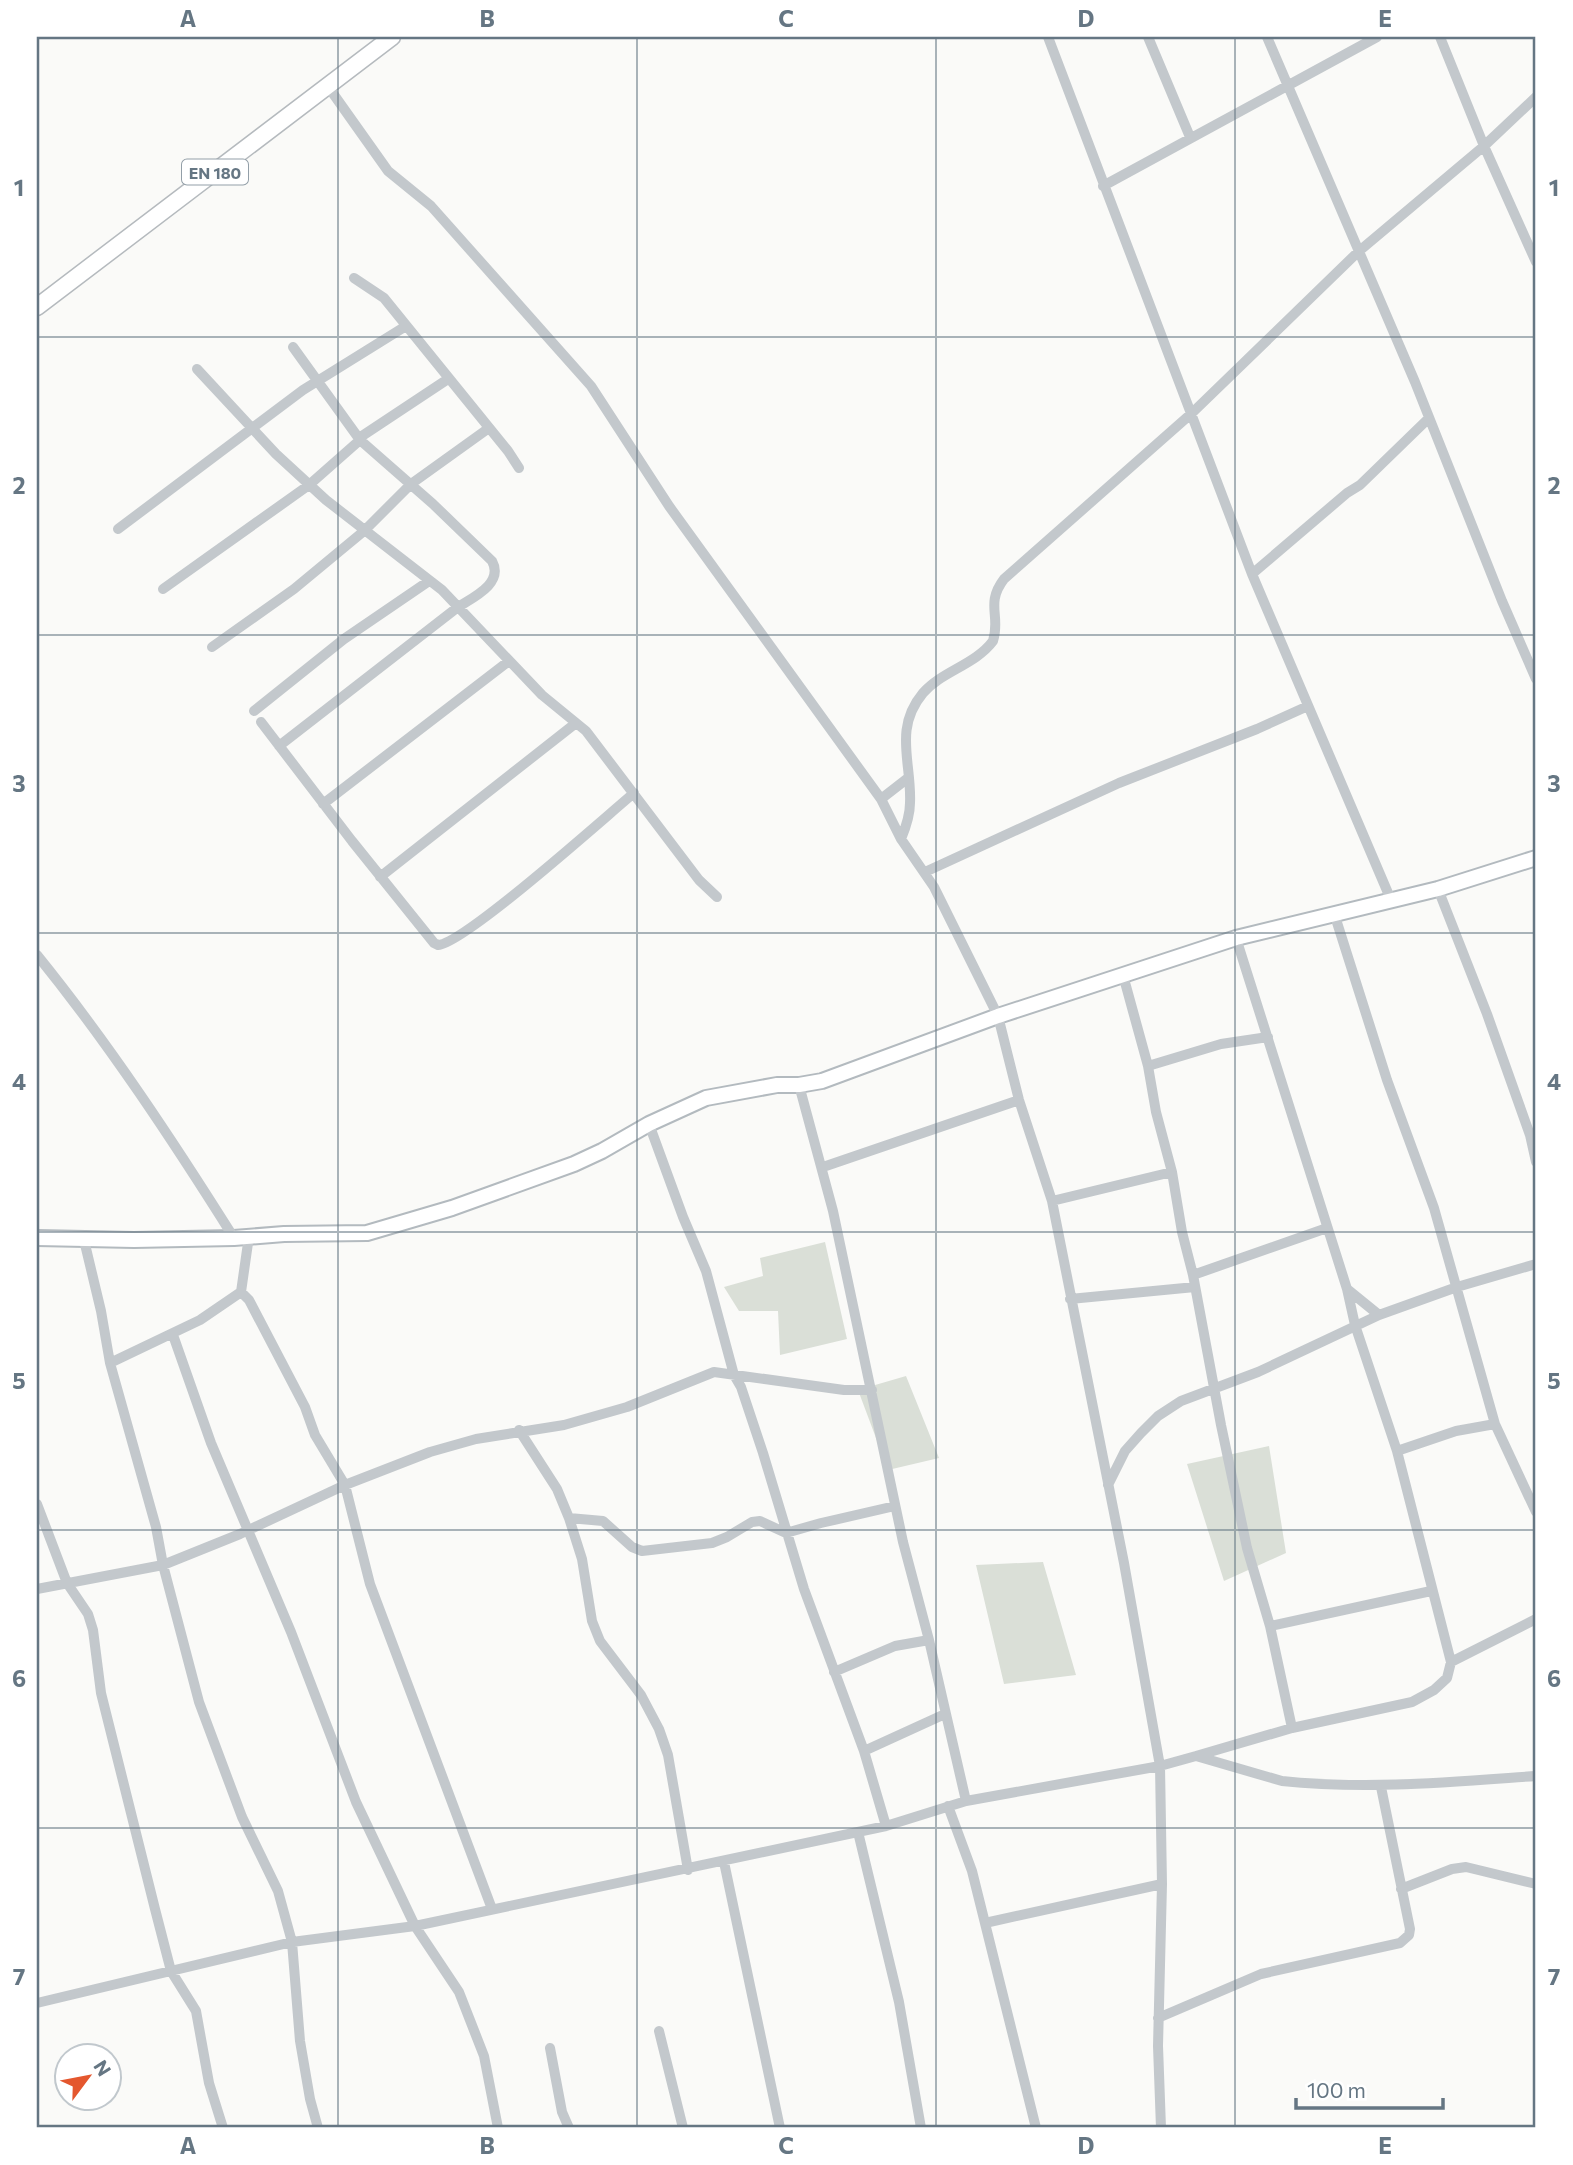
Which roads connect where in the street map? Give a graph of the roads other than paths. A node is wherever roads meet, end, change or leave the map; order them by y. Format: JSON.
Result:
{"nodes":[{"id":1,"x":392,"y":37,"type":"edge"},
{"id":2,"x":1048,"y":37,"type":"edge"},
{"id":3,"x":1148,"y":37,"type":"edge"},
{"id":4,"x":1267,"y":37,"type":"edge"},
{"id":5,"x":1377,"y":37,"type":"edge"},
{"id":6,"x":1440,"y":37,"type":"edge"},
{"id":7,"x":1288,"y":83,"type":"junction"},
{"id":8,"x":327,"y":85,"type":"junction"},
{"id":9,"x":1536,"y":97,"type":"edge"},
{"id":10,"x":1190,"y":137,"type":"junction"},
{"id":11,"x":1484,"y":146,"type":"junction"},
{"id":12,"x":1103,"y":186,"type":"junction"},
{"id":13,"x":1358,"y":252,"type":"junction"},
{"id":14,"x":1536,"y":262,"type":"edge"},
{"id":15,"x":354,"y":278,"type":"dead end"},
{"id":16,"x":37,"y":307,"type":"edge"},
{"id":17,"x":406,"y":326,"type":"junction"},
{"id":18,"x":293,"y":346,"type":"dead end"},
{"id":19,"x":197,"y":369,"type":"dead end"},
{"id":20,"x":318,"y":379,"type":"junction"},
{"id":21,"x":448,"y":379,"type":"junction"},
{"id":22,"x":1192,"y":413,"type":"junction"},
{"id":23,"x":1429,"y":418,"type":"junction"},
{"id":24,"x":250,"y":428,"type":"junction"},
{"id":25,"x":489,"y":428,"type":"junction"},
{"id":26,"x":360,"y":439,"type":"junction"},
{"id":27,"x":519,"y":468,"type":"dead end"},
{"id":28,"x":411,"y":484,"type":"junction"},
{"id":29,"x":309,"y":485,"type":"junction"},
{"id":30,"x":118,"y":529,"type":"dead end"},
{"id":31,"x":364,"y":531,"type":"junction"},
{"id":32,"x":1252,"y":574,"type":"junction"},
{"id":33,"x":429,"y":581,"type":"junction"},
{"id":34,"x":163,"y":589,"type":"dead end"},
{"id":35,"x":458,"y":607,"type":"junction"},
{"id":36,"x":212,"y":647,"type":"dead end"},
{"id":37,"x":509,"y":661,"type":"junction"},
{"id":38,"x":1536,"y":679,"type":"edge"},
{"id":39,"x":1308,"y":706,"type":"junction"},
{"id":40,"x":254,"y":711,"type":"dead end"},
{"id":41,"x":261,"y":722,"type":"dead end"},
{"id":42,"x":576,"y":723,"type":"junction"},
{"id":43,"x":279,"y":746,"type":"junction"},
{"id":44,"x":908,"y":778,"type":"junction"},
{"id":45,"x":634,"y":793,"type":"junction"},
{"id":46,"x":881,"y":799,"type":"junction"},
{"id":47,"x":323,"y":804,"type":"junction"},
{"id":48,"x":901,"y":839,"type":"junction"},
{"id":49,"x":1536,"y":858,"type":"edge"},
{"id":50,"x":925,"y":872,"type":"junction"},
{"id":51,"x":380,"y":877,"type":"junction"},
{"id":52,"x":1438,"y":889,"type":"junction"},
{"id":53,"x":717,"y":897,"type":"dead end"},
{"id":54,"x":1391,"y":900,"type":"junction"},
{"id":55,"x":1334,"y":913,"type":"junction"},
{"id":56,"x":1236,"y":938,"type":"junction"},
{"id":57,"x":37,"y":955,"type":"edge"},
{"id":58,"x":1123,"y":975,"type":"junction"},
{"id":59,"x":998,"y":1016,"type":"junction"},
{"id":60,"x":1268,"y":1037,"type":"junction"},
{"id":61,"x":1148,"y":1066,"type":"junction"},
{"id":62,"x":799,"y":1085,"type":"junction"},
{"id":63,"x":1019,"y":1100,"type":"junction"},
{"id":64,"x":649,"y":1124,"type":"junction"},
{"id":65,"x":1536,"y":1162,"type":"edge"},
{"id":66,"x":823,"y":1167,"type":"junction"},
{"id":67,"x":1172,"y":1172,"type":"junction"},
{"id":68,"x":1052,"y":1201,"type":"junction"},
{"id":69,"x":1327,"y":1228,"type":"junction"},
{"id":70,"x":249,"y":1236,"type":"junction"},
{"id":71,"x":37,"y":1238,"type":"edge"},
{"id":72,"x":234,"y":1238,"type":"junction"},
{"id":73,"x":83,"y":1240,"type":"junction"},
{"id":74,"x":1536,"y":1264,"type":"edge"},
{"id":75,"x":1193,"y":1275,"type":"junction"},
{"id":76,"x":1195,"y":1287,"type":"junction"},
{"id":77,"x":1457,"y":1287,"type":"junction"},
{"id":78,"x":1347,"y":1289,"type":"junction"},
{"id":79,"x":241,"y":1292,"type":"junction"},
{"id":80,"x":1070,"y":1299,"type":"junction"},
{"id":81,"x":1379,"y":1315,"type":"junction"},
{"id":82,"x":1354,"y":1325,"type":"junction"},
{"id":83,"x":173,"y":1335,"type":"junction"},
{"id":84,"x":110,"y":1363,"type":"junction"},
{"id":85,"x":734,"y":1375,"type":"junction"},
{"id":86,"x":872,"y":1390,"type":"junction"},
{"id":87,"x":1216,"y":1390,"type":"junction"},
{"id":88,"x":1495,"y":1424,"type":"junction"},
{"id":89,"x":519,"y":1430,"type":"junction"},
{"id":90,"x":1397,"y":1451,"type":"junction"},
{"id":91,"x":345,"y":1485,"type":"junction"},
{"id":92,"x":1108,"y":1485,"type":"junction"},
{"id":93,"x":37,"y":1504,"type":"edge"},
{"id":94,"x":895,"y":1506,"type":"junction"},
{"id":95,"x":1536,"y":1513,"type":"edge"},
{"id":96,"x":569,"y":1518,"type":"junction"},
{"id":97,"x":246,"y":1530,"type":"junction"},
{"id":98,"x":786,"y":1533,"type":"junction"},
{"id":99,"x":163,"y":1565,"type":"junction"},
{"id":100,"x":67,"y":1583,"type":"junction"},
{"id":101,"x":37,"y":1589,"type":"edge"},
{"id":102,"x":1431,"y":1591,"type":"junction"},
{"id":103,"x":1536,"y":1619,"type":"edge"},
{"id":104,"x":1270,"y":1626,"type":"junction"},
{"id":105,"x":929,"y":1640,"type":"junction"},
{"id":106,"x":1451,"y":1662,"type":"junction"},
{"id":107,"x":834,"y":1672,"type":"junction"},
{"id":108,"x":945,"y":1714,"type":"junction"},
{"id":109,"x":1292,"y":1728,"type":"junction"},
{"id":110,"x":864,"y":1751,"type":"junction"},
{"id":111,"x":1196,"y":1756,"type":"junction"},
{"id":112,"x":1160,"y":1766,"type":"junction"},
{"id":113,"x":1536,"y":1776,"type":"edge"},
{"id":114,"x":1381,"y":1787,"type":"junction"},
{"id":115,"x":966,"y":1801,"type":"junction"},
{"id":116,"x":948,"y":1806,"type":"junction"},
{"id":117,"x":886,"y":1826,"type":"junction"},
{"id":118,"x":858,"y":1832,"type":"junction"},
{"id":119,"x":724,"y":1862,"type":"junction"},
{"id":120,"x":688,"y":1870,"type":"junction"},
{"id":121,"x":1162,"y":1884,"type":"junction"},
{"id":122,"x":1536,"y":1884,"type":"edge"},
{"id":123,"x":1401,"y":1889,"type":"junction"},
{"id":124,"x":492,"y":1909,"type":"junction"},
{"id":125,"x":985,"y":1923,"type":"junction"},
{"id":126,"x":415,"y":1926,"type":"junction"},
{"id":127,"x":292,"y":1942,"type":"junction"},
{"id":128,"x":171,"y":1971,"type":"junction"},
{"id":129,"x":37,"y":2003,"type":"edge"},
{"id":130,"x":1158,"y":2018,"type":"junction"},
{"id":131,"x":659,"y":2031,"type":"dead end"},
{"id":132,"x":550,"y":2048,"type":"dead end"},
{"id":133,"x":223,"y":2128,"type":"edge"},
{"id":134,"x":318,"y":2128,"type":"edge"},
{"id":135,"x":498,"y":2128,"type":"edge"},
{"id":136,"x":569,"y":2128,"type":"edge"},
{"id":137,"x":683,"y":2128,"type":"edge"},
{"id":138,"x":780,"y":2128,"type":"edge"},
{"id":139,"x":921,"y":2128,"type":"edge"},
{"id":140,"x":1036,"y":2128,"type":"edge"},
{"id":141,"x":1161,"y":2128,"type":"edge"}],
"edges":[{"from":1,"to":8,"type":"main road","number":"EN 180"},
{"from":2,"to":12,"type":"street"},
{"from":3,"to":10,"type":"street"},
{"from":4,"to":7,"type":"street"},
{"from":5,"to":7,"type":"street"},
{"from":6,"to":11,"type":"street"},
{"from":7,"to":10,"type":"street"},
{"from":7,"to":13,"type":"street"},
{"from":8,"to":16,"type":"main road","number":"EN 180"},
{"from":8,"to":46,"type":"street"},
{"from":9,"to":11,"type":"street"},
{"from":10,"to":12,"type":"street"},
{"from":11,"to":13,"type":"street"},
{"from":11,"to":14,"type":"street"},
{"from":12,"to":22,"type":"street"},
{"from":13,"to":22,"type":"street"},
{"from":13,"to":23,"type":"street"},
{"from":15,"to":17,"type":"street"},
{"from":17,"to":20,"type":"street"},
{"from":17,"to":21,"type":"street"},
{"from":18,"to":20,"type":"street"},
{"from":19,"to":24,"type":"street"},
{"from":20,"to":24,"type":"street"},
{"from":20,"to":26,"type":"street"},
{"from":21,"to":25,"type":"street"},
{"from":21,"to":26,"type":"street"},
{"from":22,"to":32,"type":"street"},
{"from":22,"to":44,"type":"street"},
{"from":23,"to":32,"type":"street"},
{"from":23,"to":38,"type":"street"},
{"from":24,"to":29,"type":"street"},
{"from":24,"to":30,"type":"street"},
{"from":25,"to":27,"type":"street"},
{"from":25,"to":28,"type":"street"},
{"from":26,"to":28,"type":"street"},
{"from":26,"to":29,"type":"street"},
{"from":28,"to":31,"type":"street"},
{"from":28,"to":35,"type":"street"},
{"from":29,"to":31,"type":"street"},
{"from":29,"to":34,"type":"street"},
{"from":31,"to":33,"type":"street"},
{"from":31,"to":36,"type":"street"},
{"from":32,"to":39,"type":"street"},
{"from":33,"to":35,"type":"street"},
{"from":33,"to":40,"type":"street"},
{"from":35,"to":37,"type":"street"},
{"from":35,"to":43,"type":"street"},
{"from":37,"to":42,"type":"street"},
{"from":37,"to":47,"type":"street"},
{"from":39,"to":50,"type":"street"},
{"from":39,"to":54,"type":"street"},
{"from":41,"to":43,"type":"street"},
{"from":42,"to":45,"type":"street"},
{"from":42,"to":51,"type":"street"},
{"from":43,"to":47,"type":"street"},
{"from":44,"to":46,"type":"street"},
{"from":44,"to":48,"type":"street"},
{"from":45,"to":51,"type":"street"},
{"from":45,"to":53,"type":"street"},
{"from":46,"to":48,"type":"street"},
{"from":47,"to":51,"type":"street"},
{"from":48,"to":50,"type":"street"},
{"from":49,"to":52,"type":"street"},
{"from":50,"to":59,"type":"street"},
{"from":52,"to":54,"type":"street"},
{"from":52,"to":65,"type":"street"},
{"from":54,"to":55,"type":"street"},
{"from":55,"to":56,"type":"street"},
{"from":55,"to":77,"type":"street"},
{"from":56,"to":58,"type":"street"},
{"from":56,"to":60,"type":"street"},
{"from":57,"to":72,"type":"street"},
{"from":58,"to":59,"type":"street"},
{"from":58,"to":61,"type":"street"},
{"from":59,"to":62,"type":"street"},
{"from":59,"to":63,"type":"street"},
{"from":60,"to":61,"type":"street"},
{"from":60,"to":69,"type":"street"},
{"from":61,"to":67,"type":"street"},
{"from":62,"to":64,"type":"street"},
{"from":62,"to":66,"type":"street"},
{"from":63,"to":66,"type":"street"},
{"from":63,"to":68,"type":"street"},
{"from":64,"to":70,"type":"street"},
{"from":64,"to":85,"type":"street"},
{"from":66,"to":86,"type":"street"},
{"from":67,"to":68,"type":"street"},
{"from":67,"to":75,"type":"street"},
{"from":68,"to":80,"type":"street"},
{"from":69,"to":75,"type":"street"},
{"from":69,"to":78,"type":"street"},
{"from":70,"to":72,"type":"street"},
{"from":70,"to":79,"type":"street"},
{"from":71,"to":73,"type":"street"},
{"from":72,"to":73,"type":"street"},
{"from":73,"to":84,"type":"street"},
{"from":74,"to":77,"type":"street"},
{"from":75,"to":76,"type":"street"},
{"from":76,"to":80,"type":"street"},
{"from":76,"to":87,"type":"street"},
{"from":77,"to":81,"type":"street"},
{"from":77,"to":88,"type":"street"},
{"from":78,"to":81,"type":"street"},
{"from":78,"to":82,"type":"street"},
{"from":79,"to":83,"type":"street"},
{"from":79,"to":91,"type":"street"},
{"from":80,"to":92,"type":"street"},
{"from":81,"to":82,"type":"street"},
{"from":82,"to":87,"type":"street"},
{"from":82,"to":90,"type":"street"},
{"from":83,"to":84,"type":"street"},
{"from":83,"to":97,"type":"street"},
{"from":84,"to":99,"type":"street"},
{"from":85,"to":86,"type":"street"},
{"from":85,"to":89,"type":"street"},
{"from":85,"to":98,"type":"street"},
{"from":86,"to":94,"type":"street"},
{"from":87,"to":92,"type":"street"},
{"from":87,"to":104,"type":"street"},
{"from":88,"to":90,"type":"street"},
{"from":88,"to":95,"type":"street"},
{"from":89,"to":91,"type":"street"},
{"from":89,"to":96,"type":"street"},
{"from":90,"to":102,"type":"street"},
{"from":91,"to":97,"type":"street"},
{"from":91,"to":124,"type":"street"},
{"from":92,"to":112,"type":"street"},
{"from":93,"to":100,"type":"street"},
{"from":94,"to":98,"type":"street"},
{"from":94,"to":105,"type":"street"},
{"from":96,"to":98,"type":"street"},
{"from":96,"to":120,"type":"street"},
{"from":97,"to":99,"type":"street"},
{"from":97,"to":126,"type":"street"},
{"from":98,"to":107,"type":"street"},
{"from":99,"to":100,"type":"street"},
{"from":99,"to":127,"type":"street"},
{"from":100,"to":101,"type":"street"},
{"from":100,"to":128,"type":"street"},
{"from":102,"to":104,"type":"street"},
{"from":102,"to":106,"type":"street"},
{"from":103,"to":106,"type":"street"},
{"from":104,"to":109,"type":"street"},
{"from":105,"to":107,"type":"street"},
{"from":105,"to":108,"type":"street"},
{"from":106,"to":109,"type":"street"},
{"from":107,"to":110,"type":"street"},
{"from":108,"to":110,"type":"street"},
{"from":108,"to":115,"type":"street"},
{"from":109,"to":111,"type":"street"},
{"from":110,"to":117,"type":"street"},
{"from":111,"to":112,"type":"street"},
{"from":111,"to":114,"type":"street"},
{"from":112,"to":115,"type":"street"},
{"from":112,"to":121,"type":"street"},
{"from":113,"to":114,"type":"street"},
{"from":114,"to":123,"type":"street"},
{"from":115,"to":116,"type":"street"},
{"from":116,"to":117,"type":"street"},
{"from":116,"to":125,"type":"street"},
{"from":117,"to":118,"type":"street"},
{"from":118,"to":119,"type":"street"},
{"from":118,"to":139,"type":"street"},
{"from":119,"to":120,"type":"street"},
{"from":119,"to":138,"type":"street"},
{"from":120,"to":124,"type":"street"},
{"from":121,"to":125,"type":"street"},
{"from":121,"to":130,"type":"street"},
{"from":122,"to":123,"type":"street"},
{"from":123,"to":130,"type":"street"},
{"from":124,"to":126,"type":"street"},
{"from":125,"to":140,"type":"street"},
{"from":126,"to":127,"type":"street"},
{"from":126,"to":135,"type":"street"},
{"from":127,"to":128,"type":"street"},
{"from":127,"to":134,"type":"street"},
{"from":128,"to":129,"type":"street"},
{"from":128,"to":133,"type":"street"},
{"from":130,"to":141,"type":"street"},
{"from":131,"to":137,"type":"street"},
{"from":132,"to":136,"type":"street"}]}
